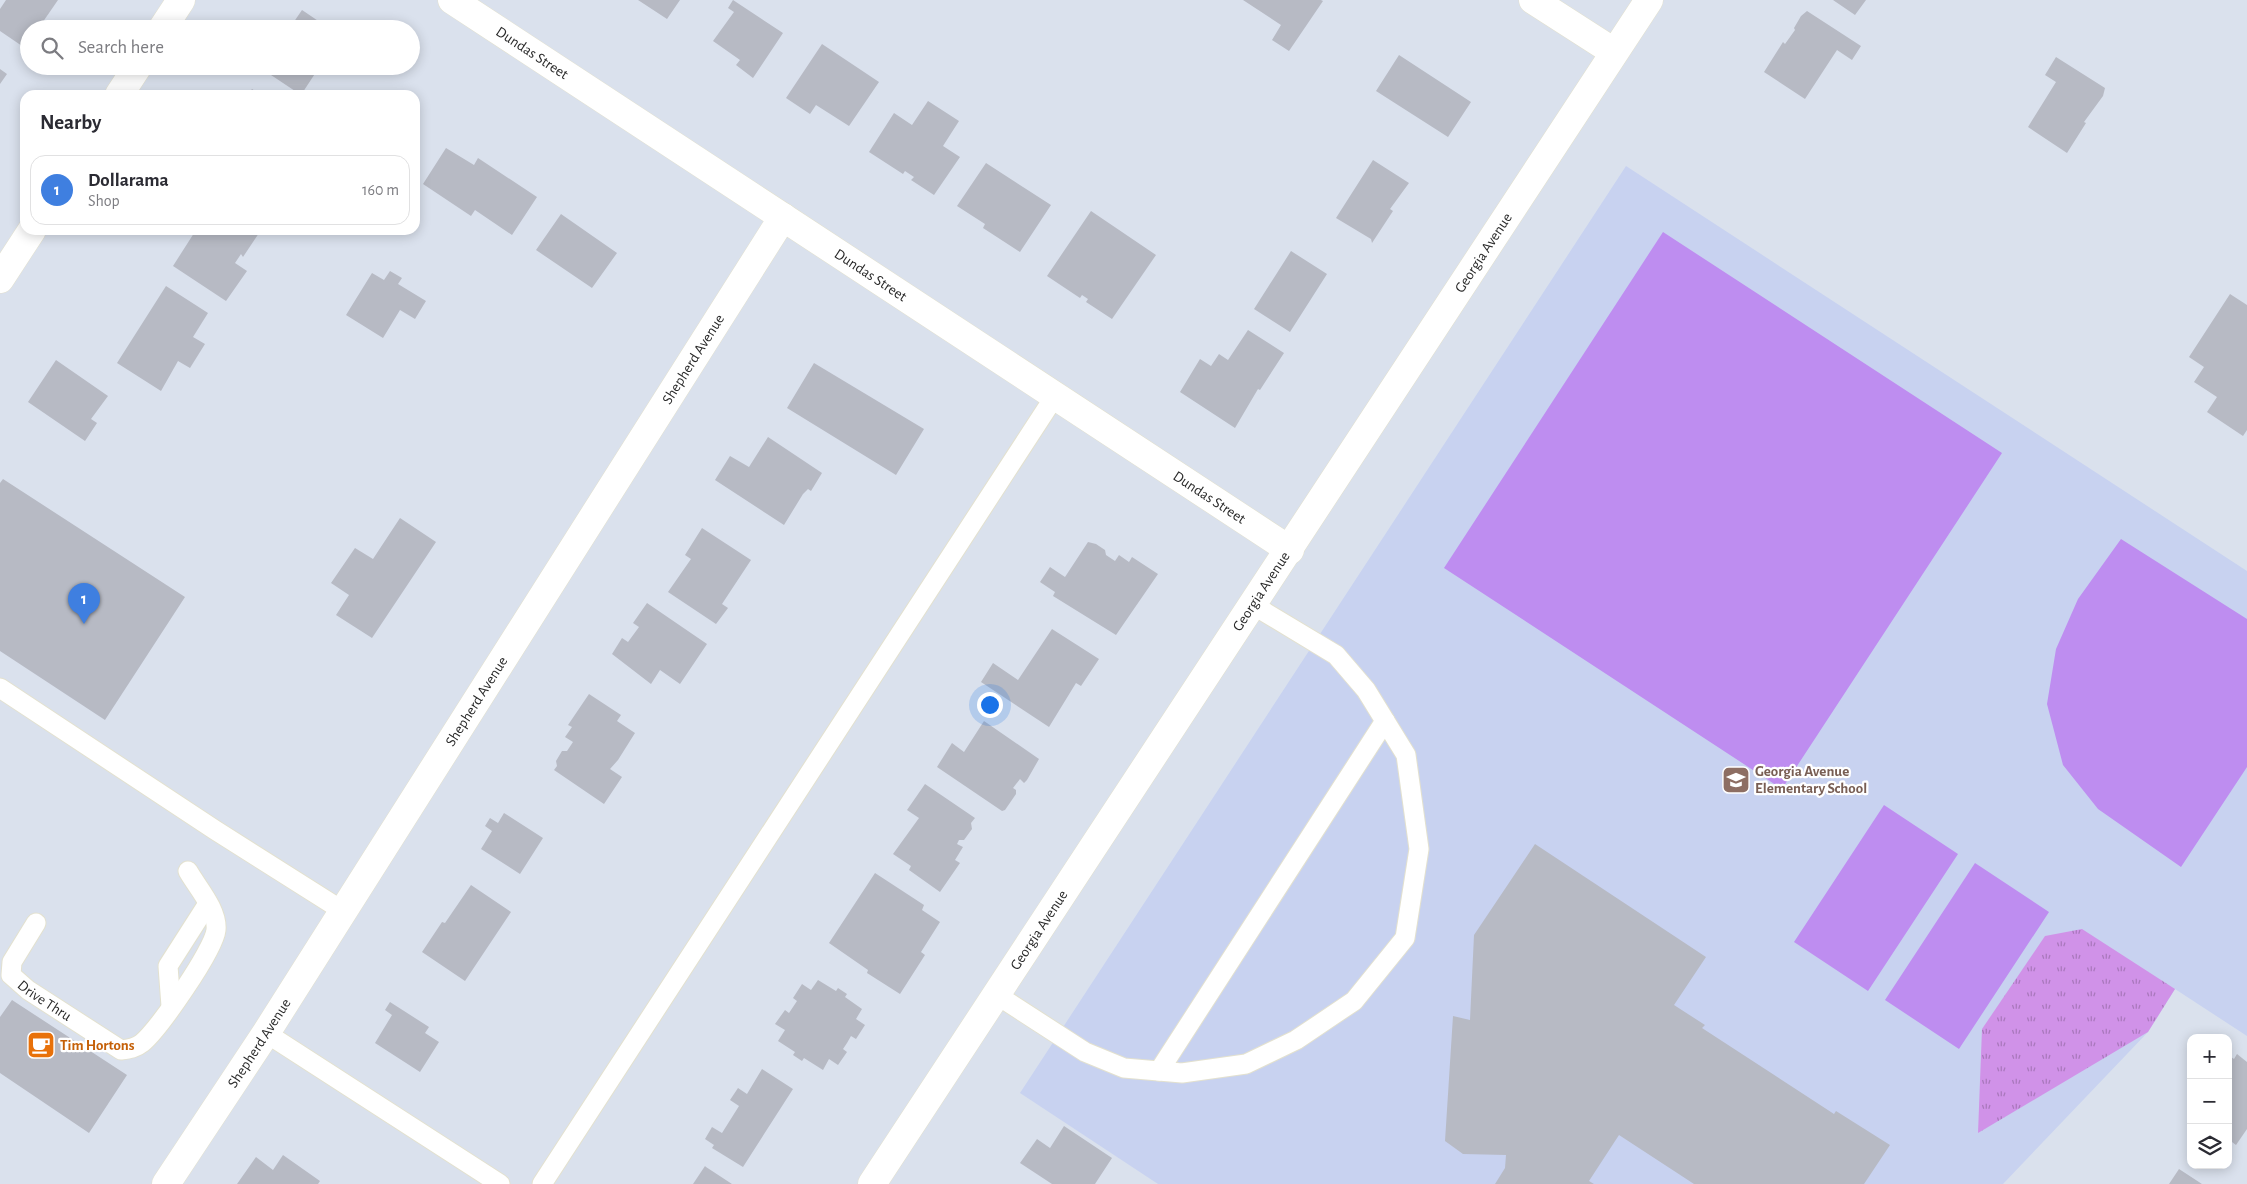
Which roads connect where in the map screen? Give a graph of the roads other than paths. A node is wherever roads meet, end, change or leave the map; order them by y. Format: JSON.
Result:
{"nodes":[{"id":1,"x":181,"y":0,"type":"edge"},
{"id":2,"x":452,"y":0,"type":"edge"},
{"id":3,"x":1533,"y":0,"type":"edge"},
{"id":4,"x":1649,"y":0,"type":"edge"},
{"id":5,"x":168,"y":20,"type":"edge"},
{"id":6,"x":1614,"y":52,"type":"junction"},
{"id":7,"x":132,"y":75,"type":"edge"},
{"id":8,"x":122,"y":90,"type":"edge"},
{"id":9,"x":783,"y":217,"type":"junction"},
{"id":10,"x":29,"y":235,"type":"edge"},
{"id":11,"x":0,"y":279,"type":"edge"},
{"id":12,"x":1055,"y":396,"type":"junction"},
{"id":13,"x":1290,"y":550,"type":"junction"},
{"id":14,"x":1253,"y":605,"type":"junction"},
{"id":15,"x":0,"y":688,"type":"edge"},
{"id":16,"x":1385,"y":720,"type":"junction"},
{"id":17,"x":188,"y":871,"type":"dead end"},
{"id":18,"x":207,"y":905,"type":"junction"},
{"id":19,"x":343,"y":911,"type":"junction"},
{"id":20,"x":36,"y":923,"type":"dead end"},
{"id":21,"x":997,"y":995,"type":"junction"},
{"id":22,"x":171,"y":1006,"type":"junction"},
{"id":23,"x":266,"y":1033,"type":"junction"},
{"id":24,"x":1160,"y":1071,"type":"junction"},
{"id":25,"x":166,"y":1184,"type":"edge"},
{"id":26,"x":500,"y":1184,"type":"edge"},
{"id":27,"x":542,"y":1184,"type":"edge"},
{"id":28,"x":872,"y":1184,"type":"edge"}],
"edges":[{"from":1,"to":5,"type":"street"},
{"from":2,"to":9,"type":"street","name":"Dundas Street"},
{"from":3,"to":6,"type":"street"},
{"from":4,"to":6,"type":"street","name":"Georgia Avenue"},
{"from":6,"to":13,"type":"street","name":"Georgia Avenue"},
{"from":7,"to":8,"type":"street"},
{"from":9,"to":12,"type":"street","name":"Dundas Street"},
{"from":9,"to":19,"type":"street","name":"Shepherd Avenue"},
{"from":10,"to":11,"type":"street"},
{"from":12,"to":13,"type":"street","name":"Dundas Street"},
{"from":12,"to":27,"type":"lane"},
{"from":13,"to":14,"type":"street","name":"Georgia Avenue"},
{"from":14,"to":16,"type":"lane"},
{"from":14,"to":21,"type":"street","name":"Georgia Avenue"},
{"from":15,"to":19,"type":"lane"},
{"from":16,"to":24,"type":"lane"},
{"from":16,"to":24,"type":"lane"},
{"from":17,"to":18,"type":"lane","name":"Drive Thru"},
{"from":18,"to":22,"type":"lane"},
{"from":18,"to":22,"type":"lane","name":"Drive Thru"},
{"from":19,"to":23,"type":"street","name":"Shepherd Avenue"},
{"from":20,"to":22,"type":"lane","name":"Drive Thru"},
{"from":21,"to":24,"type":"lane"},
{"from":21,"to":28,"type":"street","name":"Georgia Avenue"},
{"from":23,"to":25,"type":"street","name":"Shepherd Avenue"},
{"from":23,"to":26,"type":"lane"}]}
